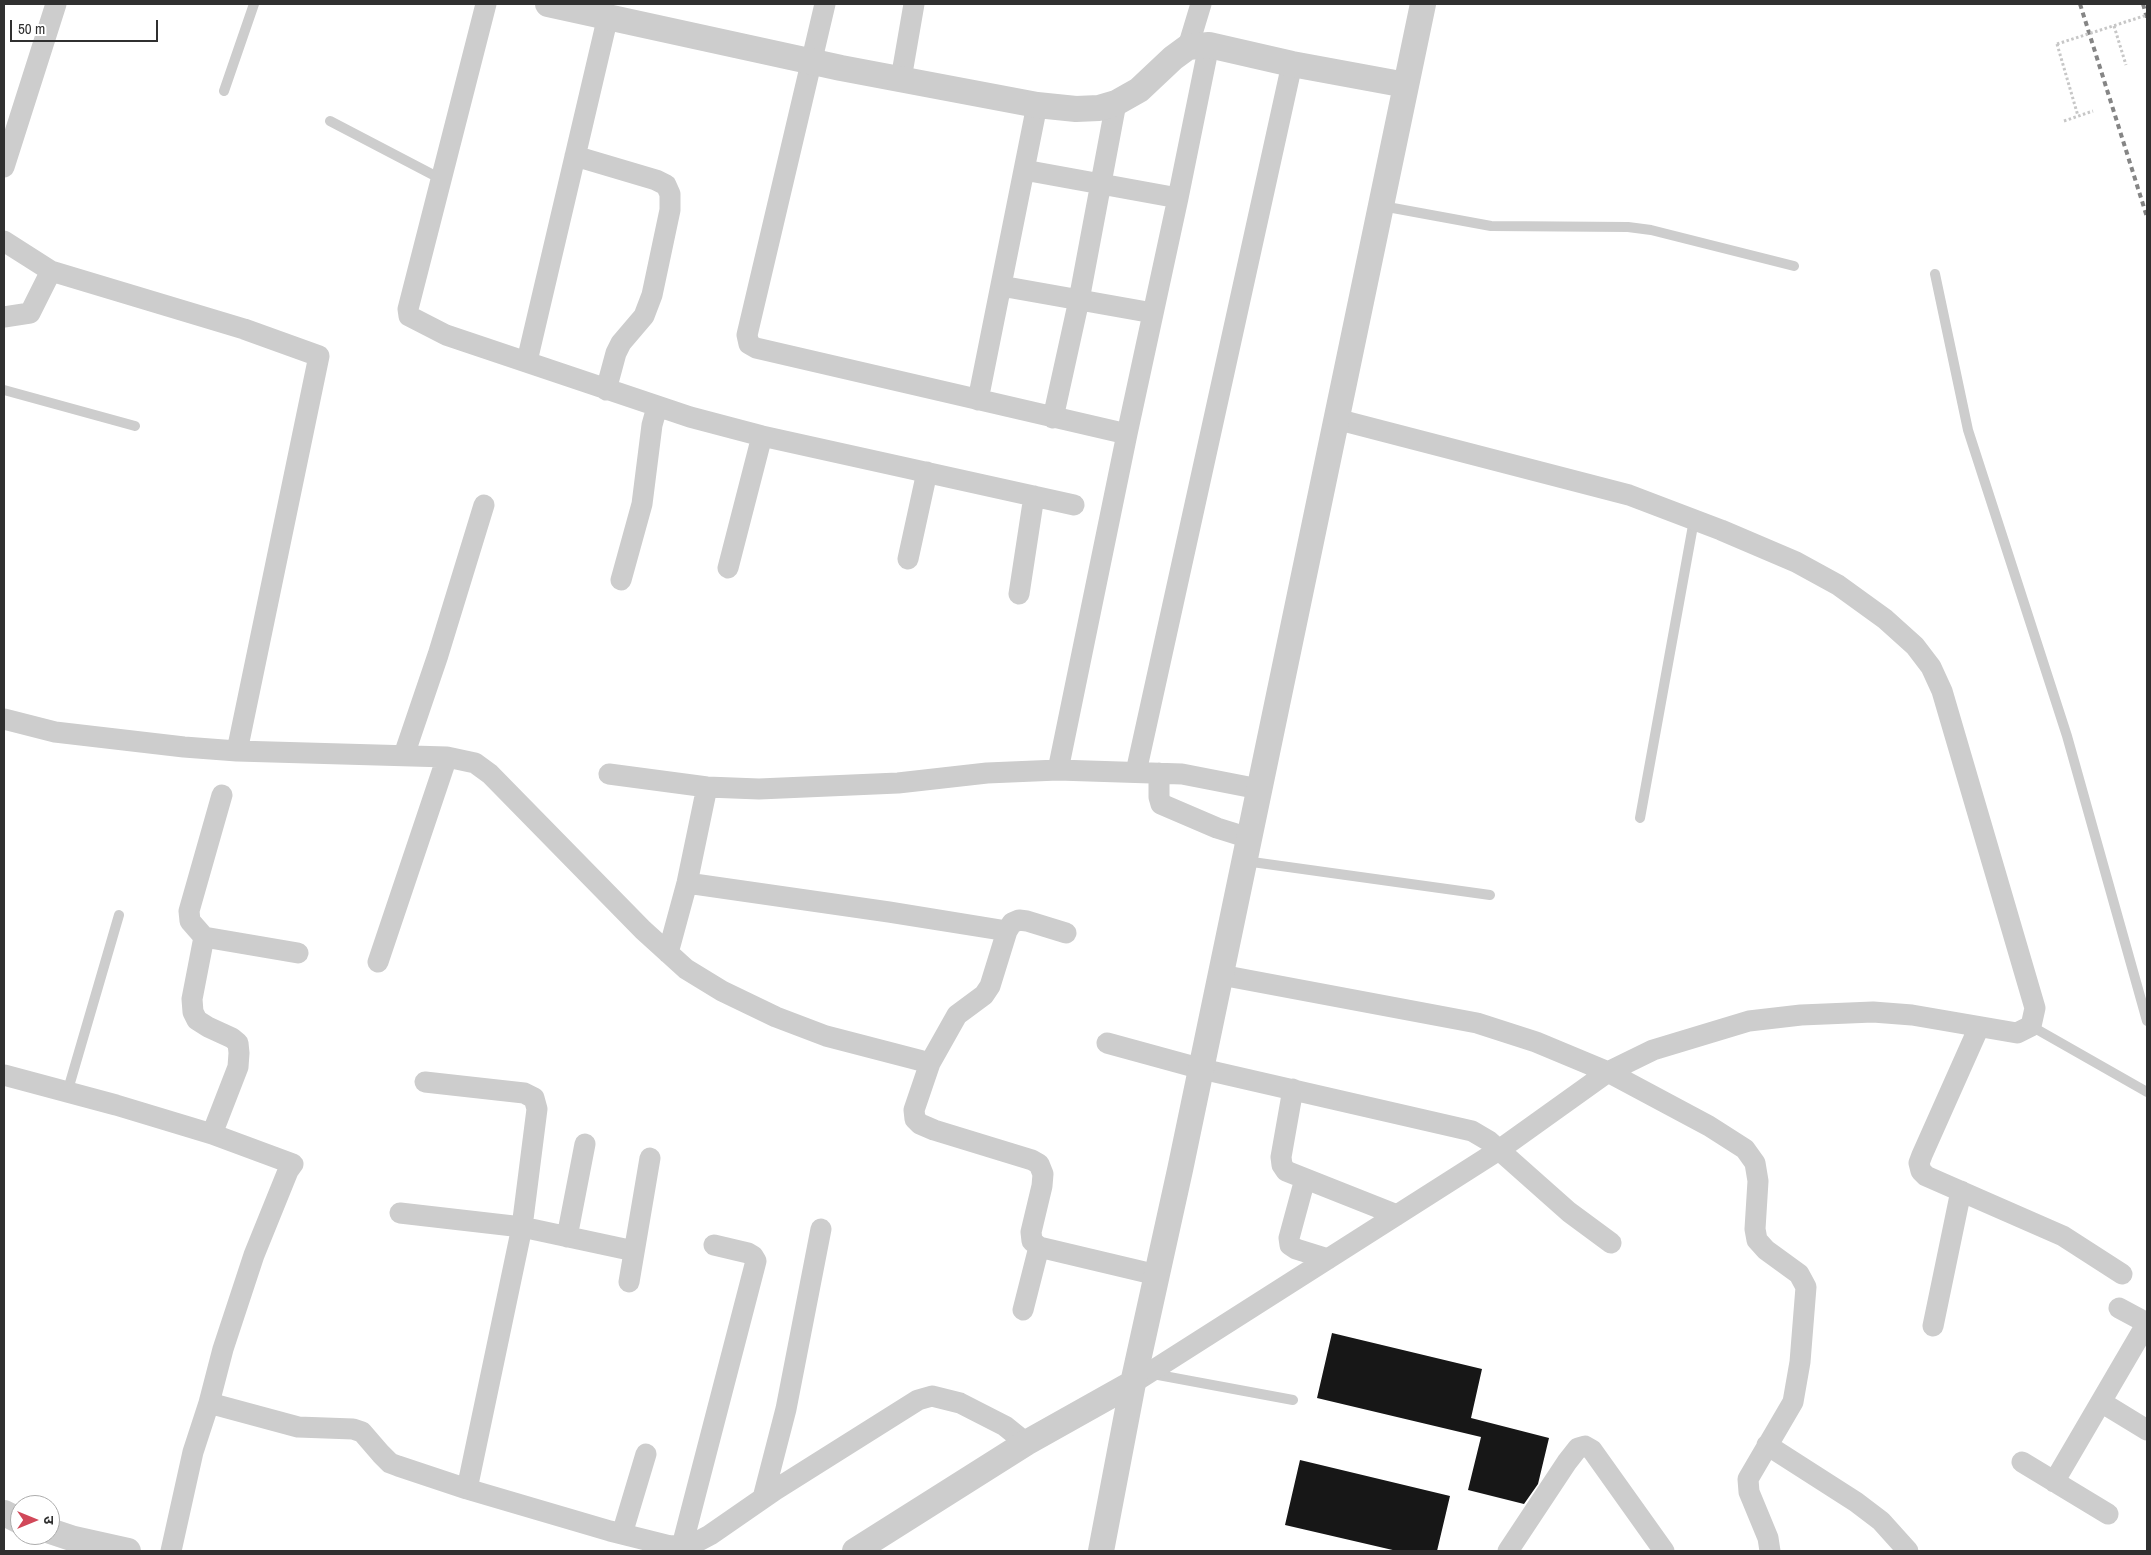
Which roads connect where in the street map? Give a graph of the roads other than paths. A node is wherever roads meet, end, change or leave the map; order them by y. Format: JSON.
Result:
{"nodes":[{"id":1,"x":56,"y":4,"type":"edge"},
{"id":2,"x":254,"y":4,"type":"edge"},
{"id":3,"x":486,"y":4,"type":"edge"},
{"id":4,"x":548,"y":4,"type":"edge"},
{"id":5,"x":825,"y":4,"type":"edge"},
{"id":6,"x":914,"y":4,"type":"edge"},
{"id":7,"x":1201,"y":4,"type":"edge"},
{"id":8,"x":1423,"y":4,"type":"edge"},
{"id":9,"x":608,"y":16,"type":"junction"},
{"id":10,"x":1198,"y":46,"type":"junction"},
{"id":11,"x":812,"y":62,"type":"junction"},
{"id":12,"x":1292,"y":64,"type":"junction"},
{"id":13,"x":901,"y":79,"type":"junction"},
{"id":14,"x":1406,"y":86,"type":"junction"},
{"id":15,"x":224,"y":91,"type":"dead end"},
{"id":16,"x":1116,"y":103,"type":"junction"},
{"id":17,"x":1037,"y":105,"type":"junction"},
{"id":18,"x":330,"y":121,"type":"dead end"},
{"id":19,"x":575,"y":156,"type":"junction"},
{"id":20,"x":4,"y":167,"type":"edge"},
{"id":21,"x":1024,"y":170,"type":"junction"},
{"id":22,"x":441,"y":179,"type":"junction"},
{"id":23,"x":1101,"y":184,"type":"junction"},
{"id":24,"x":1178,"y":198,"type":"junction"},
{"id":25,"x":1382,"y":206,"type":"junction"},
{"id":26,"x":4,"y":241,"type":"edge"},
{"id":27,"x":1794,"y":266,"type":"dead end"},
{"id":28,"x":51,"y":271,"type":"junction"},
{"id":29,"x":1935,"y":274,"type":"dead end"},
{"id":30,"x":1001,"y":286,"type":"junction"},
{"id":31,"x":1079,"y":300,"type":"junction"},
{"id":32,"x":1153,"y":313,"type":"junction"},
{"id":33,"x":4,"y":317,"type":"edge"},
{"id":34,"x":527,"y":361,"type":"junction"},
{"id":35,"x":4,"y":390,"type":"edge"},
{"id":36,"x":606,"y":390,"type":"junction"},
{"id":37,"x":978,"y":400,"type":"junction"},
{"id":38,"x":657,"y":407,"type":"junction"},
{"id":39,"x":1053,"y":418,"type":"junction"},
{"id":40,"x":1336,"y":419,"type":"junction"},
{"id":41,"x":135,"y":426,"type":"dead end"},
{"id":42,"x":1127,"y":434,"type":"junction"},
{"id":43,"x":762,"y":436,"type":"junction"},
{"id":44,"x":927,"y":472,"type":"junction"},
{"id":45,"x":1034,"y":496,"type":"junction"},
{"id":46,"x":484,"y":505,"type":"dead end"},
{"id":47,"x":1074,"y":505,"type":"dead end"},
{"id":48,"x":1694,"y":520,"type":"junction"},
{"id":49,"x":908,"y":559,"type":"dead end"},
{"id":50,"x":728,"y":568,"type":"dead end"},
{"id":51,"x":621,"y":580,"type":"dead end"},
{"id":52,"x":1018,"y":594,"type":"dead end"},
{"id":53,"x":4,"y":719,"type":"edge"},
{"id":54,"x":237,"y":751,"type":"junction"},
{"id":55,"x":404,"y":755,"type":"junction"},
{"id":56,"x":447,"y":757,"type":"junction"},
{"id":57,"x":1058,"y":770,"type":"junction"},
{"id":58,"x":1136,"y":772,"type":"junction"},
{"id":59,"x":1159,"y":773,"type":"junction"},
{"id":60,"x":609,"y":774,"type":"dead end"},
{"id":61,"x":708,"y":787,"type":"junction"},
{"id":62,"x":1259,"y":789,"type":"junction"},
{"id":63,"x":222,"y":795,"type":"dead end"},
{"id":64,"x":1640,"y":818,"type":"dead end"},
{"id":65,"x":1247,"y":850,"type":"junction"},
{"id":66,"x":687,"y":883,"type":"junction"},
{"id":67,"x":1490,"y":895,"type":"dead end"},
{"id":68,"x":119,"y":915,"type":"dead end"},
{"id":69,"x":1007,"y":932,"type":"junction"},
{"id":70,"x":1066,"y":933,"type":"dead end"},
{"id":71,"x":204,"y":937,"type":"junction"},
{"id":72,"x":668,"y":952,"type":"junction"},
{"id":73,"x":298,"y":953,"type":"dead end"},
{"id":74,"x":378,"y":962,"type":"dead end"},
{"id":75,"x":1221,"y":975,"type":"junction"},
{"id":76,"x":2147,"y":1021,"type":"edge"},
{"id":77,"x":2031,"y":1026,"type":"junction"},
{"id":78,"x":1979,"y":1027,"type":"junction"},
{"id":79,"x":1107,"y":1043,"type":"dead end"},
{"id":80,"x":930,"y":1063,"type":"junction"},
{"id":81,"x":1202,"y":1069,"type":"junction"},
{"id":82,"x":1608,"y":1072,"type":"junction"},
{"id":83,"x":4,"y":1075,"type":"edge"},
{"id":84,"x":425,"y":1082,"type":"dead end"},
{"id":85,"x":1293,"y":1089,"type":"junction"},
{"id":86,"x":2147,"y":1092,"type":"edge"},
{"id":87,"x":67,"y":1093,"type":"junction"},
{"id":88,"x":212,"y":1134,"type":"junction"},
{"id":89,"x":585,"y":1144,"type":"dead end"},
{"id":90,"x":1499,"y":1150,"type":"junction"},
{"id":91,"x":650,"y":1158,"type":"dead end"},
{"id":92,"x":1305,"y":1179,"type":"junction"},
{"id":93,"x":1961,"y":1191,"type":"junction"},
{"id":94,"x":400,"y":1213,"type":"dead end"},
{"id":95,"x":1397,"y":1215,"type":"junction"},
{"id":96,"x":522,"y":1227,"type":"junction"},
{"id":97,"x":821,"y":1229,"type":"dead end"},
{"id":98,"x":567,"y":1237,"type":"junction"},
{"id":99,"x":1611,"y":1243,"type":"dead end"},
{"id":100,"x":714,"y":1245,"type":"dead end"},
{"id":101,"x":1039,"y":1247,"type":"junction"},
{"id":102,"x":634,"y":1251,"type":"junction"},
{"id":103,"x":1328,"y":1259,"type":"junction"},
{"id":104,"x":2122,"y":1274,"type":"dead end"},
{"id":105,"x":1157,"y":1275,"type":"junction"},
{"id":106,"x":629,"y":1282,"type":"dead end"},
{"id":107,"x":2119,"y":1308,"type":"dead end"},
{"id":108,"x":1023,"y":1310,"type":"dead end"},
{"id":109,"x":2147,"y":1323,"type":"edge"},
{"id":110,"x":1933,"y":1326,"type":"dead end"},
{"id":111,"x":1141,"y":1378,"type":"junction"},
{"id":112,"x":1293,"y":1400,"type":"dead end"},
{"id":113,"x":2101,"y":1402,"type":"junction"},
{"id":114,"x":209,"y":1403,"type":"junction"},
{"id":115,"x":2147,"y":1430,"type":"edge"},
{"id":116,"x":1026,"y":1442,"type":"junction"},
{"id":117,"x":1767,"y":1445,"type":"junction"},
{"id":118,"x":646,"y":1454,"type":"dead end"},
{"id":119,"x":2022,"y":1462,"type":"dead end"},
{"id":120,"x":2054,"y":1482,"type":"junction"},
{"id":121,"x":467,"y":1489,"type":"junction"},
{"id":122,"x":764,"y":1498,"type":"junction"},
{"id":123,"x":2108,"y":1514,"type":"dead end"},
{"id":124,"x":60,"y":1534,"type":"edge"},
{"id":125,"x":622,"y":1534,"type":"junction"},
{"id":126,"x":688,"y":1547,"type":"edge"},
{"id":127,"x":128,"y":1551,"type":"edge"},
{"id":128,"x":171,"y":1551,"type":"edge"},
{"id":129,"x":855,"y":1551,"type":"edge"},
{"id":130,"x":1101,"y":1551,"type":"edge"},
{"id":131,"x":1508,"y":1551,"type":"edge"},
{"id":132,"x":1664,"y":1551,"type":"edge"},
{"id":133,"x":1770,"y":1551,"type":"edge"},
{"id":134,"x":1908,"y":1551,"type":"edge"}],
"edges":[{"from":1,"to":20,"type":"street"},
{"from":2,"to":15,"type":"lane"},
{"from":3,"to":22,"type":"street"},
{"from":4,"to":9,"type":"street"},
{"from":5,"to":11,"type":"street"},
{"from":6,"to":13,"type":"street"},
{"from":7,"to":10,"type":"street"},
{"from":8,"to":14,"type":"street"},
{"from":9,"to":11,"type":"street"},
{"from":9,"to":19,"type":"street"},
{"from":10,"to":12,"type":"street"},
{"from":10,"to":16,"type":"street"},
{"from":10,"to":24,"type":"street"},
{"from":11,"to":13,"type":"street"},
{"from":11,"to":37,"type":"street"},
{"from":12,"to":14,"type":"street"},
{"from":12,"to":58,"type":"street"},
{"from":13,"to":17,"type":"street"},
{"from":14,"to":25,"type":"street"},
{"from":16,"to":17,"type":"street"},
{"from":16,"to":23,"type":"street"},
{"from":17,"to":21,"type":"street"},
{"from":18,"to":22,"type":"lane"},
{"from":19,"to":34,"type":"street"},
{"from":19,"to":36,"type":"street"},
{"from":21,"to":23,"type":"street"},
{"from":21,"to":30,"type":"street"},
{"from":22,"to":34,"type":"street"},
{"from":23,"to":24,"type":"street"},
{"from":23,"to":31,"type":"street"},
{"from":24,"to":32,"type":"street"},
{"from":25,"to":27,"type":"lane"},
{"from":25,"to":40,"type":"street"},
{"from":26,"to":28,"type":"street"},
{"from":28,"to":33,"type":"street"},
{"from":28,"to":54,"type":"street"},
{"from":29,"to":76,"type":"lane"},
{"from":30,"to":31,"type":"street"},
{"from":30,"to":37,"type":"street"},
{"from":31,"to":32,"type":"street"},
{"from":31,"to":39,"type":"street"},
{"from":32,"to":42,"type":"street"},
{"from":34,"to":36,"type":"street"},
{"from":35,"to":41,"type":"lane"},
{"from":36,"to":38,"type":"street"},
{"from":37,"to":39,"type":"street"},
{"from":38,"to":43,"type":"street"},
{"from":38,"to":51,"type":"street"},
{"from":39,"to":42,"type":"street"},
{"from":40,"to":48,"type":"street"},
{"from":40,"to":62,"type":"street"},
{"from":42,"to":57,"type":"street"},
{"from":43,"to":44,"type":"street"},
{"from":43,"to":50,"type":"street"},
{"from":44,"to":45,"type":"street"},
{"from":44,"to":49,"type":"street"},
{"from":45,"to":47,"type":"street"},
{"from":45,"to":52,"type":"street"},
{"from":46,"to":55,"type":"street"},
{"from":48,"to":64,"type":"lane"},
{"from":48,"to":77,"type":"street"},
{"from":53,"to":54,"type":"street"},
{"from":54,"to":55,"type":"street"},
{"from":55,"to":56,"type":"street"},
{"from":56,"to":72,"type":"street"},
{"from":56,"to":74,"type":"street"},
{"from":57,"to":58,"type":"street"},
{"from":57,"to":61,"type":"street"},
{"from":58,"to":59,"type":"street"},
{"from":59,"to":62,"type":"street"},
{"from":59,"to":65,"type":"street"},
{"from":60,"to":61,"type":"street"},
{"from":61,"to":66,"type":"street"},
{"from":62,"to":65,"type":"street"},
{"from":63,"to":71,"type":"street"},
{"from":65,"to":67,"type":"lane"},
{"from":65,"to":75,"type":"street"},
{"from":66,"to":69,"type":"street"},
{"from":66,"to":72,"type":"street"},
{"from":68,"to":87,"type":"lane"},
{"from":69,"to":70,"type":"street"},
{"from":69,"to":80,"type":"street"},
{"from":71,"to":73,"type":"street"},
{"from":71,"to":88,"type":"street"},
{"from":72,"to":80,"type":"street"},
{"from":75,"to":81,"type":"street"},
{"from":75,"to":82,"type":"street"},
{"from":77,"to":78,"type":"street"},
{"from":77,"to":86,"type":"lane"},
{"from":78,"to":82,"type":"street"},
{"from":78,"to":93,"type":"street"},
{"from":79,"to":81,"type":"street"},
{"from":80,"to":101,"type":"street"},
{"from":81,"to":85,"type":"street"},
{"from":81,"to":105,"type":"street"},
{"from":82,"to":90,"type":"street"},
{"from":82,"to":117,"type":"street"},
{"from":83,"to":87,"type":"street"},
{"from":84,"to":96,"type":"street"},
{"from":85,"to":90,"type":"street"},
{"from":85,"to":92,"type":"street"},
{"from":87,"to":88,"type":"street"},
{"from":88,"to":114,"type":"street"},
{"from":89,"to":98,"type":"street"},
{"from":90,"to":95,"type":"street"},
{"from":90,"to":99,"type":"street"},
{"from":91,"to":102,"type":"street"},
{"from":92,"to":95,"type":"street"},
{"from":92,"to":103,"type":"street"},
{"from":93,"to":104,"type":"street"},
{"from":93,"to":110,"type":"street"},
{"from":94,"to":96,"type":"street"},
{"from":95,"to":103,"type":"street"},
{"from":96,"to":98,"type":"street"},
{"from":96,"to":121,"type":"street"},
{"from":97,"to":122,"type":"street"},
{"from":98,"to":102,"type":"street"},
{"from":100,"to":126,"type":"street"},
{"from":101,"to":105,"type":"street"},
{"from":101,"to":108,"type":"street"},
{"from":102,"to":106,"type":"street"},
{"from":103,"to":111,"type":"street"},
{"from":105,"to":111,"type":"street"},
{"from":107,"to":109,"type":"street"},
{"from":109,"to":113,"type":"street"},
{"from":111,"to":112,"type":"lane"},
{"from":111,"to":116,"type":"street"},
{"from":111,"to":130,"type":"street"},
{"from":113,"to":115,"type":"street"},
{"from":113,"to":120,"type":"street"},
{"from":114,"to":121,"type":"street"},
{"from":114,"to":128,"type":"street"},
{"from":116,"to":122,"type":"street"},
{"from":116,"to":129,"type":"street"},
{"from":117,"to":133,"type":"street"},
{"from":117,"to":134,"type":"street"},
{"from":118,"to":125,"type":"street"},
{"from":119,"to":120,"type":"street"},
{"from":120,"to":123,"type":"street"},
{"from":121,"to":125,"type":"street"},
{"from":122,"to":126,"type":"street"},
{"from":124,"to":127,"type":"street"},
{"from":125,"to":126,"type":"street"},
{"from":131,"to":132,"type":"street"}]}
